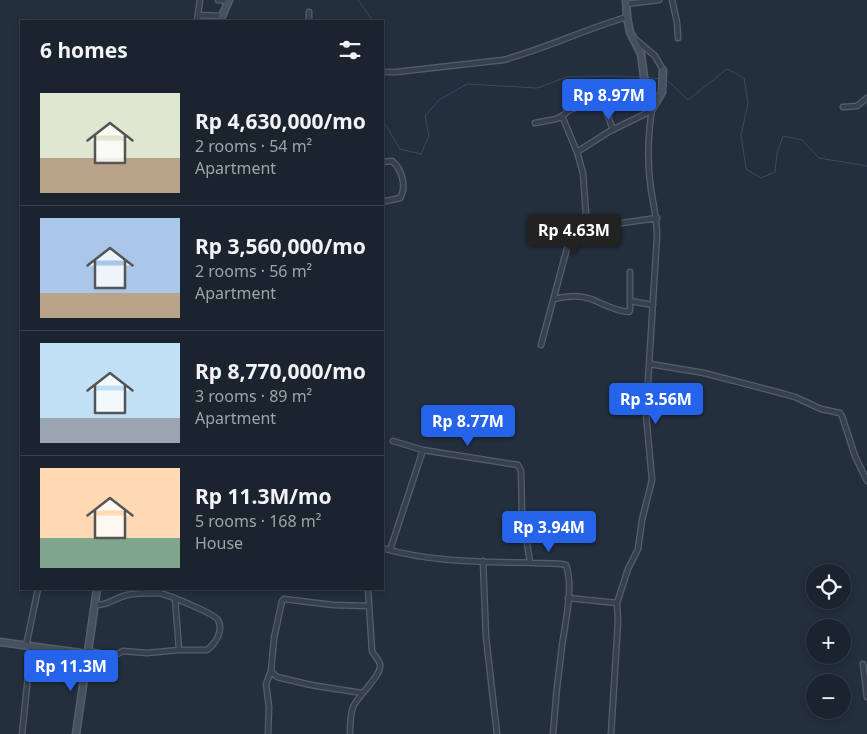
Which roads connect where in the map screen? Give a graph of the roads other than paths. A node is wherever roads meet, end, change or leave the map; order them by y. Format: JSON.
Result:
{"nodes":[{"id":1,"x":200,"y":0,"type":"edge"},
{"id":2,"x":218,"y":0,"type":"edge"},
{"id":3,"x":659,"y":0,"type":"edge"},
{"id":4,"x":672,"y":0,"type":"edge"},
{"id":5,"x":228,"y":1,"type":"edge"},
{"id":6,"x":626,"y":2,"type":"edge"},
{"id":7,"x":309,"y":12,"type":"dead end"},
{"id":8,"x":198,"y":15,"type":"junction"},
{"id":9,"x":626,"y":17,"type":"junction"},
{"id":10,"x":221,"y":18,"type":"edge"},
{"id":11,"x":197,"y":20,"type":"edge"},
{"id":12,"x":309,"y":20,"type":"edge"},
{"id":13,"x":678,"y":38,"type":"dead end"},
{"id":14,"x":635,"y":39,"type":"junction"},
{"id":15,"x":662,"y":70,"type":"joint"},
{"id":16,"x":384,"y":72,"type":"edge"},
{"id":17,"x":867,"y":98,"type":"edge"},
{"id":18,"x":843,"y":107,"type":"dead end"},
{"id":19,"x":652,"y":110,"type":"junction"},
{"id":20,"x":562,"y":116,"type":"junction"},
{"id":21,"x":535,"y":123,"type":"dead end"},
{"id":22,"x":613,"y":130,"type":"junction"},
{"id":23,"x":576,"y":152,"type":"junction"},
{"id":24,"x":384,"y":162,"type":"edge"},
{"id":25,"x":384,"y":202,"type":"edge"},
{"id":26,"x":657,"y":218,"type":"junction"},
{"id":27,"x":587,"y":228,"type":"junction"},
{"id":28,"x":630,"y":272,"type":"dead end"},
{"id":29,"x":554,"y":299,"type":"junction"},
{"id":30,"x":630,"y":301,"type":"junction"},
{"id":31,"x":653,"y":305,"type":"junction"},
{"id":32,"x":541,"y":345,"type":"dead end"},
{"id":33,"x":650,"y":364,"type":"junction"},
{"id":34,"x":393,"y":440,"type":"dead end"},
{"id":35,"x":423,"y":450,"type":"junction"},
{"id":36,"x":867,"y":481,"type":"edge"},
{"id":37,"x":384,"y":548,"type":"edge"},
{"id":38,"x":390,"y":550,"type":"junction"},
{"id":39,"x":483,"y":561,"type":"junction"},
{"id":40,"x":530,"y":562,"type":"junction"},
{"id":41,"x":38,"y":590,"type":"edge"},
{"id":42,"x":97,"y":590,"type":"edge"},
{"id":43,"x":368,"y":590,"type":"edge"},
{"id":44,"x":160,"y":591,"type":"edge"},
{"id":45,"x":175,"y":598,"type":"junction"},
{"id":46,"x":568,"y":598,"type":"junction"},
{"id":47,"x":617,"y":603,"type":"junction"},
{"id":48,"x":94,"y":605,"type":"junction"},
{"id":49,"x":369,"y":606,"type":"junction"},
{"id":50,"x":0,"y":642,"type":"edge"},
{"id":51,"x":28,"y":646,"type":"junction"},
{"id":52,"x":179,"y":650,"type":"junction"},
{"id":53,"x":88,"y":653,"type":"junction"},
{"id":54,"x":863,"y":664,"type":"dead end"},
{"id":55,"x":271,"y":671,"type":"junction"},
{"id":56,"x":362,"y":693,"type":"junction"},
{"id":57,"x":867,"y":697,"type":"edge"},
{"id":58,"x":22,"y":734,"type":"edge"},
{"id":59,"x":76,"y":734,"type":"edge"},
{"id":60,"x":268,"y":734,"type":"edge"},
{"id":61,"x":350,"y":734,"type":"edge"},
{"id":62,"x":498,"y":734,"type":"edge"},
{"id":63,"x":553,"y":734,"type":"edge"},
{"id":64,"x":611,"y":734,"type":"edge"}],
"edges":[{"from":1,"to":8,"type":"street"},
{"from":2,"to":5,"type":"street"},
{"from":3,"to":6,"type":"street"},
{"from":4,"to":13,"type":"street"},
{"from":5,"to":10,"type":"main road"},
{"from":6,"to":9,"type":"main road"},
{"from":7,"to":12,"type":"street"},
{"from":8,"to":10,"type":"street"},
{"from":8,"to":11,"type":"street"},
{"from":9,"to":14,"type":"main road"},
{"from":9,"to":16,"type":"street"},
{"from":14,"to":15,"type":"street"},
{"from":14,"to":19,"type":"main road"},
{"from":15,"to":19,"type":"main road"},
{"from":17,"to":18,"type":"street"},
{"from":19,"to":22,"type":"street"},
{"from":19,"to":26,"type":"street"},
{"from":20,"to":21,"type":"street"},
{"from":20,"to":22,"type":"street"},
{"from":20,"to":23,"type":"street"},
{"from":22,"to":23,"type":"street"},
{"from":23,"to":27,"type":"street"},
{"from":24,"to":25,"type":"street"},
{"from":26,"to":27,"type":"street"},
{"from":26,"to":31,"type":"street"},
{"from":27,"to":29,"type":"street"},
{"from":28,"to":30,"type":"street"},
{"from":29,"to":30,"type":"street"},
{"from":29,"to":32,"type":"street"},
{"from":30,"to":31,"type":"street"},
{"from":31,"to":33,"type":"street"},
{"from":33,"to":36,"type":"street"},
{"from":33,"to":47,"type":"street"},
{"from":34,"to":35,"type":"street"},
{"from":35,"to":38,"type":"street"},
{"from":35,"to":40,"type":"street"},
{"from":37,"to":38,"type":"street"},
{"from":38,"to":39,"type":"street"},
{"from":39,"to":40,"type":"street"},
{"from":39,"to":62,"type":"street"},
{"from":40,"to":46,"type":"street"},
{"from":41,"to":51,"type":"street"},
{"from":42,"to":48,"type":"main road"},
{"from":43,"to":49,"type":"street"},
{"from":44,"to":45,"type":"street"},
{"from":44,"to":48,"type":"street"},
{"from":45,"to":52,"type":"street"},
{"from":45,"to":52,"type":"street"},
{"from":46,"to":47,"type":"street"},
{"from":46,"to":63,"type":"street"},
{"from":47,"to":64,"type":"street"},
{"from":48,"to":53,"type":"main road"},
{"from":49,"to":55,"type":"street"},
{"from":49,"to":56,"type":"street"},
{"from":50,"to":51,"type":"main road"},
{"from":51,"to":53,"type":"main road"},
{"from":51,"to":58,"type":"street"},
{"from":52,"to":53,"type":"street"},
{"from":53,"to":59,"type":"main road"},
{"from":54,"to":57,"type":"street"},
{"from":55,"to":56,"type":"street"},
{"from":55,"to":60,"type":"street"},
{"from":56,"to":61,"type":"street"}]}
